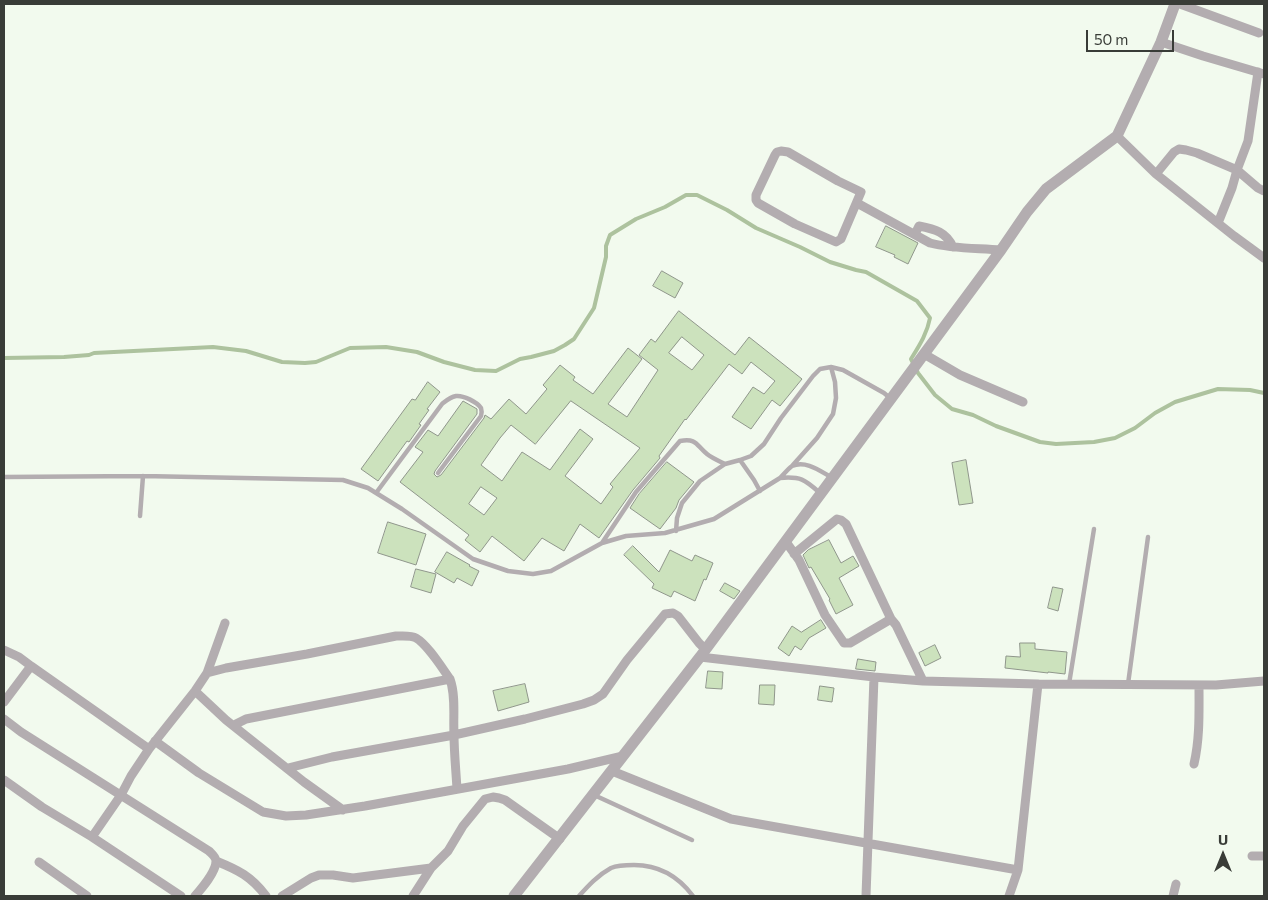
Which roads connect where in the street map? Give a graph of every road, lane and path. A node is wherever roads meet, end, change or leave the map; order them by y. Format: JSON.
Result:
{"nodes":[{"id":1,"x":1176,"y":4,"type":"edge"},
{"id":2,"x":1180,"y":4,"type":"edge"},
{"id":3,"x":1259,"y":33,"type":"dead end"},
{"id":4,"x":1161,"y":42,"type":"junction"},
{"id":5,"x":1261,"y":73,"type":"edge"},
{"id":6,"x":1117,"y":136,"type":"junction"},
{"id":7,"x":1236,"y":170,"type":"junction"},
{"id":8,"x":1156,"y":174,"type":"junction"},
{"id":9,"x":1264,"y":191,"type":"edge"},
{"id":10,"x":857,"y":203,"type":"junction"},
{"id":11,"x":1218,"y":223,"type":"junction"},
{"id":12,"x":1001,"y":250,"type":"junction"},
{"id":13,"x":1264,"y":258,"type":"edge"},
{"id":14,"x":918,"y":363,"type":"junction"},
{"id":15,"x":831,"y":367,"type":"junction"},
{"id":16,"x":891,"y":399,"type":"junction"},
{"id":17,"x":1022,"y":402,"type":"dead end"},
{"id":18,"x":740,"y":460,"type":"junction"},
{"id":19,"x":725,"y":464,"type":"junction"},
{"id":20,"x":792,"y":466,"type":"junction"},
{"id":21,"x":438,"y":473,"type":"dead end"},
{"id":22,"x":143,"y":476,"type":"junction"},
{"id":23,"x":4,"y":477,"type":"edge"},
{"id":24,"x":780,"y":478,"type":"junction"},
{"id":25,"x":832,"y":478,"type":"junction"},
{"id":26,"x":760,"y":491,"type":"junction"},
{"id":27,"x":376,"y":493,"type":"junction"},
{"id":28,"x":821,"y":494,"type":"junction"},
{"id":29,"x":140,"y":516,"type":"dead end"},
{"id":30,"x":1094,"y":529,"type":"dead end"},
{"id":31,"x":676,"y":531,"type":"junction"},
{"id":32,"x":1148,"y":537,"type":"dead end"},
{"id":33,"x":786,"y":542,"type":"junction"},
{"id":34,"x":602,"y":543,"type":"junction"},
{"id":35,"x":794,"y":554,"type":"junction"},
{"id":36,"x":891,"y":619,"type":"junction"},
{"id":37,"x":225,"y":624,"type":"dead end"},
{"id":38,"x":4,"y":650,"type":"edge"},
{"id":39,"x":702,"y":653,"type":"junction"},
{"id":40,"x":31,"y":666,"type":"junction"},
{"id":41,"x":207,"y":673,"type":"junction"},
{"id":42,"x":874,"y":677,"type":"junction"},
{"id":43,"x":450,"y":679,"type":"junction"},
{"id":44,"x":923,"y":680,"type":"junction"},
{"id":45,"x":1264,"y":681,"type":"edge"},
{"id":46,"x":1038,"y":684,"type":"junction"},
{"id":47,"x":1069,"y":684,"type":"junction"},
{"id":48,"x":1128,"y":684,"type":"junction"},
{"id":49,"x":1199,"y":685,"type":"junction"},
{"id":50,"x":195,"y":691,"type":"junction"},
{"id":51,"x":4,"y":702,"type":"edge"},
{"id":52,"x":4,"y":719,"type":"edge"},
{"id":53,"x":234,"y":725,"type":"junction"},
{"id":54,"x":454,"y":735,"type":"junction"},
{"id":55,"x":155,"y":741,"type":"junction"},
{"id":56,"x":148,"y":749,"type":"junction"},
{"id":57,"x":623,"y":756,"type":"junction"},
{"id":58,"x":1194,"y":764,"type":"dead end"},
{"id":59,"x":288,"y":768,"type":"junction"},
{"id":60,"x":612,"y":771,"type":"junction"},
{"id":61,"x":4,"y":780,"type":"edge"},
{"id":62,"x":457,"y":789,"type":"junction"},
{"id":63,"x":592,"y":794,"type":"junction"},
{"id":64,"x":121,"y":795,"type":"junction"},
{"id":65,"x":343,"y":810,"type":"junction"},
{"id":66,"x":92,"y":836,"type":"junction"},
{"id":67,"x":560,"y":839,"type":"junction"},
{"id":68,"x":692,"y":840,"type":"dead end"},
{"id":69,"x":868,"y":842,"type":"junction"},
{"id":70,"x":1252,"y":856,"type":"dead end"},
{"id":71,"x":1264,"y":856,"type":"edge"},
{"id":72,"x":216,"y":861,"type":"junction"},
{"id":73,"x":39,"y":862,"type":"dead end"},
{"id":74,"x":431,"y":868,"type":"junction"},
{"id":75,"x":1018,"y":870,"type":"junction"},
{"id":76,"x":1176,"y":884,"type":"dead end"},
{"id":77,"x":296,"y":892,"type":"edge"},
{"id":78,"x":87,"y":896,"type":"edge"},
{"id":79,"x":181,"y":896,"type":"edge"},
{"id":80,"x":195,"y":896,"type":"edge"},
{"id":81,"x":266,"y":896,"type":"edge"},
{"id":82,"x":282,"y":896,"type":"edge"},
{"id":83,"x":414,"y":896,"type":"edge"},
{"id":84,"x":514,"y":896,"type":"edge"},
{"id":85,"x":579,"y":896,"type":"edge"},
{"id":86,"x":693,"y":896,"type":"edge"},
{"id":87,"x":866,"y":896,"type":"edge"},
{"id":88,"x":1009,"y":896,"type":"edge"},
{"id":89,"x":1174,"y":896,"type":"edge"}],
"edges":[{"from":1,"to":4,"type":"street"},
{"from":2,"to":3,"type":"street"},
{"from":4,"to":5,"type":"street"},
{"from":4,"to":6,"type":"street"},
{"from":5,"to":7,"type":"street"},
{"from":6,"to":8,"type":"street"},
{"from":6,"to":12,"type":"street"},
{"from":7,"to":8,"type":"street"},
{"from":7,"to":9,"type":"street"},
{"from":7,"to":11,"type":"street"},
{"from":8,"to":11,"type":"street"},
{"from":10,"to":10,"type":"street"},
{"from":10,"to":12,"type":"street"},
{"from":11,"to":13,"type":"street"},
{"from":12,"to":14,"type":"street"},
{"from":14,"to":16,"type":"street"},
{"from":14,"to":17,"type":"street"},
{"from":15,"to":16,"type":"lane"},
{"from":15,"to":18,"type":"lane"},
{"from":15,"to":20,"type":"lane"},
{"from":16,"to":25,"type":"street"},
{"from":18,"to":19,"type":"lane"},
{"from":18,"to":26,"type":"lane"},
{"from":19,"to":31,"type":"lane"},
{"from":19,"to":34,"type":"lane"},
{"from":20,"to":24,"type":"lane"},
{"from":20,"to":25,"type":"lane"},
{"from":21,"to":27,"type":"lane"},
{"from":22,"to":23,"type":"lane"},
{"from":22,"to":27,"type":"lane"},
{"from":22,"to":29,"type":"lane"},
{"from":24,"to":26,"type":"lane"},
{"from":24,"to":28,"type":"lane"},
{"from":25,"to":28,"type":"street"},
{"from":26,"to":31,"type":"lane"},
{"from":27,"to":34,"type":"lane"},
{"from":28,"to":33,"type":"street"},
{"from":30,"to":47,"type":"lane"},
{"from":31,"to":34,"type":"lane"},
{"from":32,"to":48,"type":"lane"},
{"from":33,"to":35,"type":"street"},
{"from":33,"to":39,"type":"street"},
{"from":35,"to":36,"type":"street"},
{"from":35,"to":36,"type":"street"},
{"from":36,"to":44,"type":"street"},
{"from":37,"to":41,"type":"street"},
{"from":38,"to":40,"type":"street"},
{"from":39,"to":42,"type":"street"},
{"from":39,"to":54,"type":"street"},
{"from":39,"to":57,"type":"street"},
{"from":40,"to":51,"type":"street"},
{"from":40,"to":56,"type":"street"},
{"from":41,"to":43,"type":"street"},
{"from":41,"to":50,"type":"street"},
{"from":42,"to":44,"type":"street"},
{"from":42,"to":69,"type":"street"},
{"from":43,"to":53,"type":"street"},
{"from":43,"to":54,"type":"street"},
{"from":44,"to":46,"type":"street"},
{"from":45,"to":49,"type":"street"},
{"from":46,"to":47,"type":"street"},
{"from":46,"to":75,"type":"street"},
{"from":47,"to":48,"type":"street"},
{"from":48,"to":49,"type":"street"},
{"from":49,"to":58,"type":"street"},
{"from":50,"to":53,"type":"street"},
{"from":50,"to":55,"type":"street"},
{"from":52,"to":64,"type":"street"},
{"from":53,"to":59,"type":"street"},
{"from":54,"to":59,"type":"street"},
{"from":54,"to":62,"type":"street"},
{"from":55,"to":56,"type":"street"},
{"from":55,"to":65,"type":"street"},
{"from":56,"to":64,"type":"street"},
{"from":57,"to":60,"type":"street"},
{"from":57,"to":62,"type":"street"},
{"from":59,"to":65,"type":"street"},
{"from":60,"to":63,"type":"street"},
{"from":60,"to":69,"type":"street"},
{"from":61,"to":66,"type":"street"},
{"from":62,"to":65,"type":"street"},
{"from":63,"to":67,"type":"street"},
{"from":63,"to":68,"type":"lane"},
{"from":64,"to":66,"type":"street"},
{"from":64,"to":72,"type":"street"},
{"from":66,"to":79,"type":"street"},
{"from":67,"to":74,"type":"street"},
{"from":67,"to":84,"type":"street"},
{"from":69,"to":75,"type":"street"},
{"from":69,"to":87,"type":"street"},
{"from":70,"to":71,"type":"street"},
{"from":72,"to":80,"type":"street"},
{"from":72,"to":81,"type":"street"},
{"from":73,"to":78,"type":"street"},
{"from":74,"to":77,"type":"street"},
{"from":74,"to":83,"type":"street"},
{"from":75,"to":88,"type":"street"},
{"from":76,"to":89,"type":"street"},
{"from":77,"to":82,"type":"street"},
{"from":85,"to":86,"type":"lane"}]}
